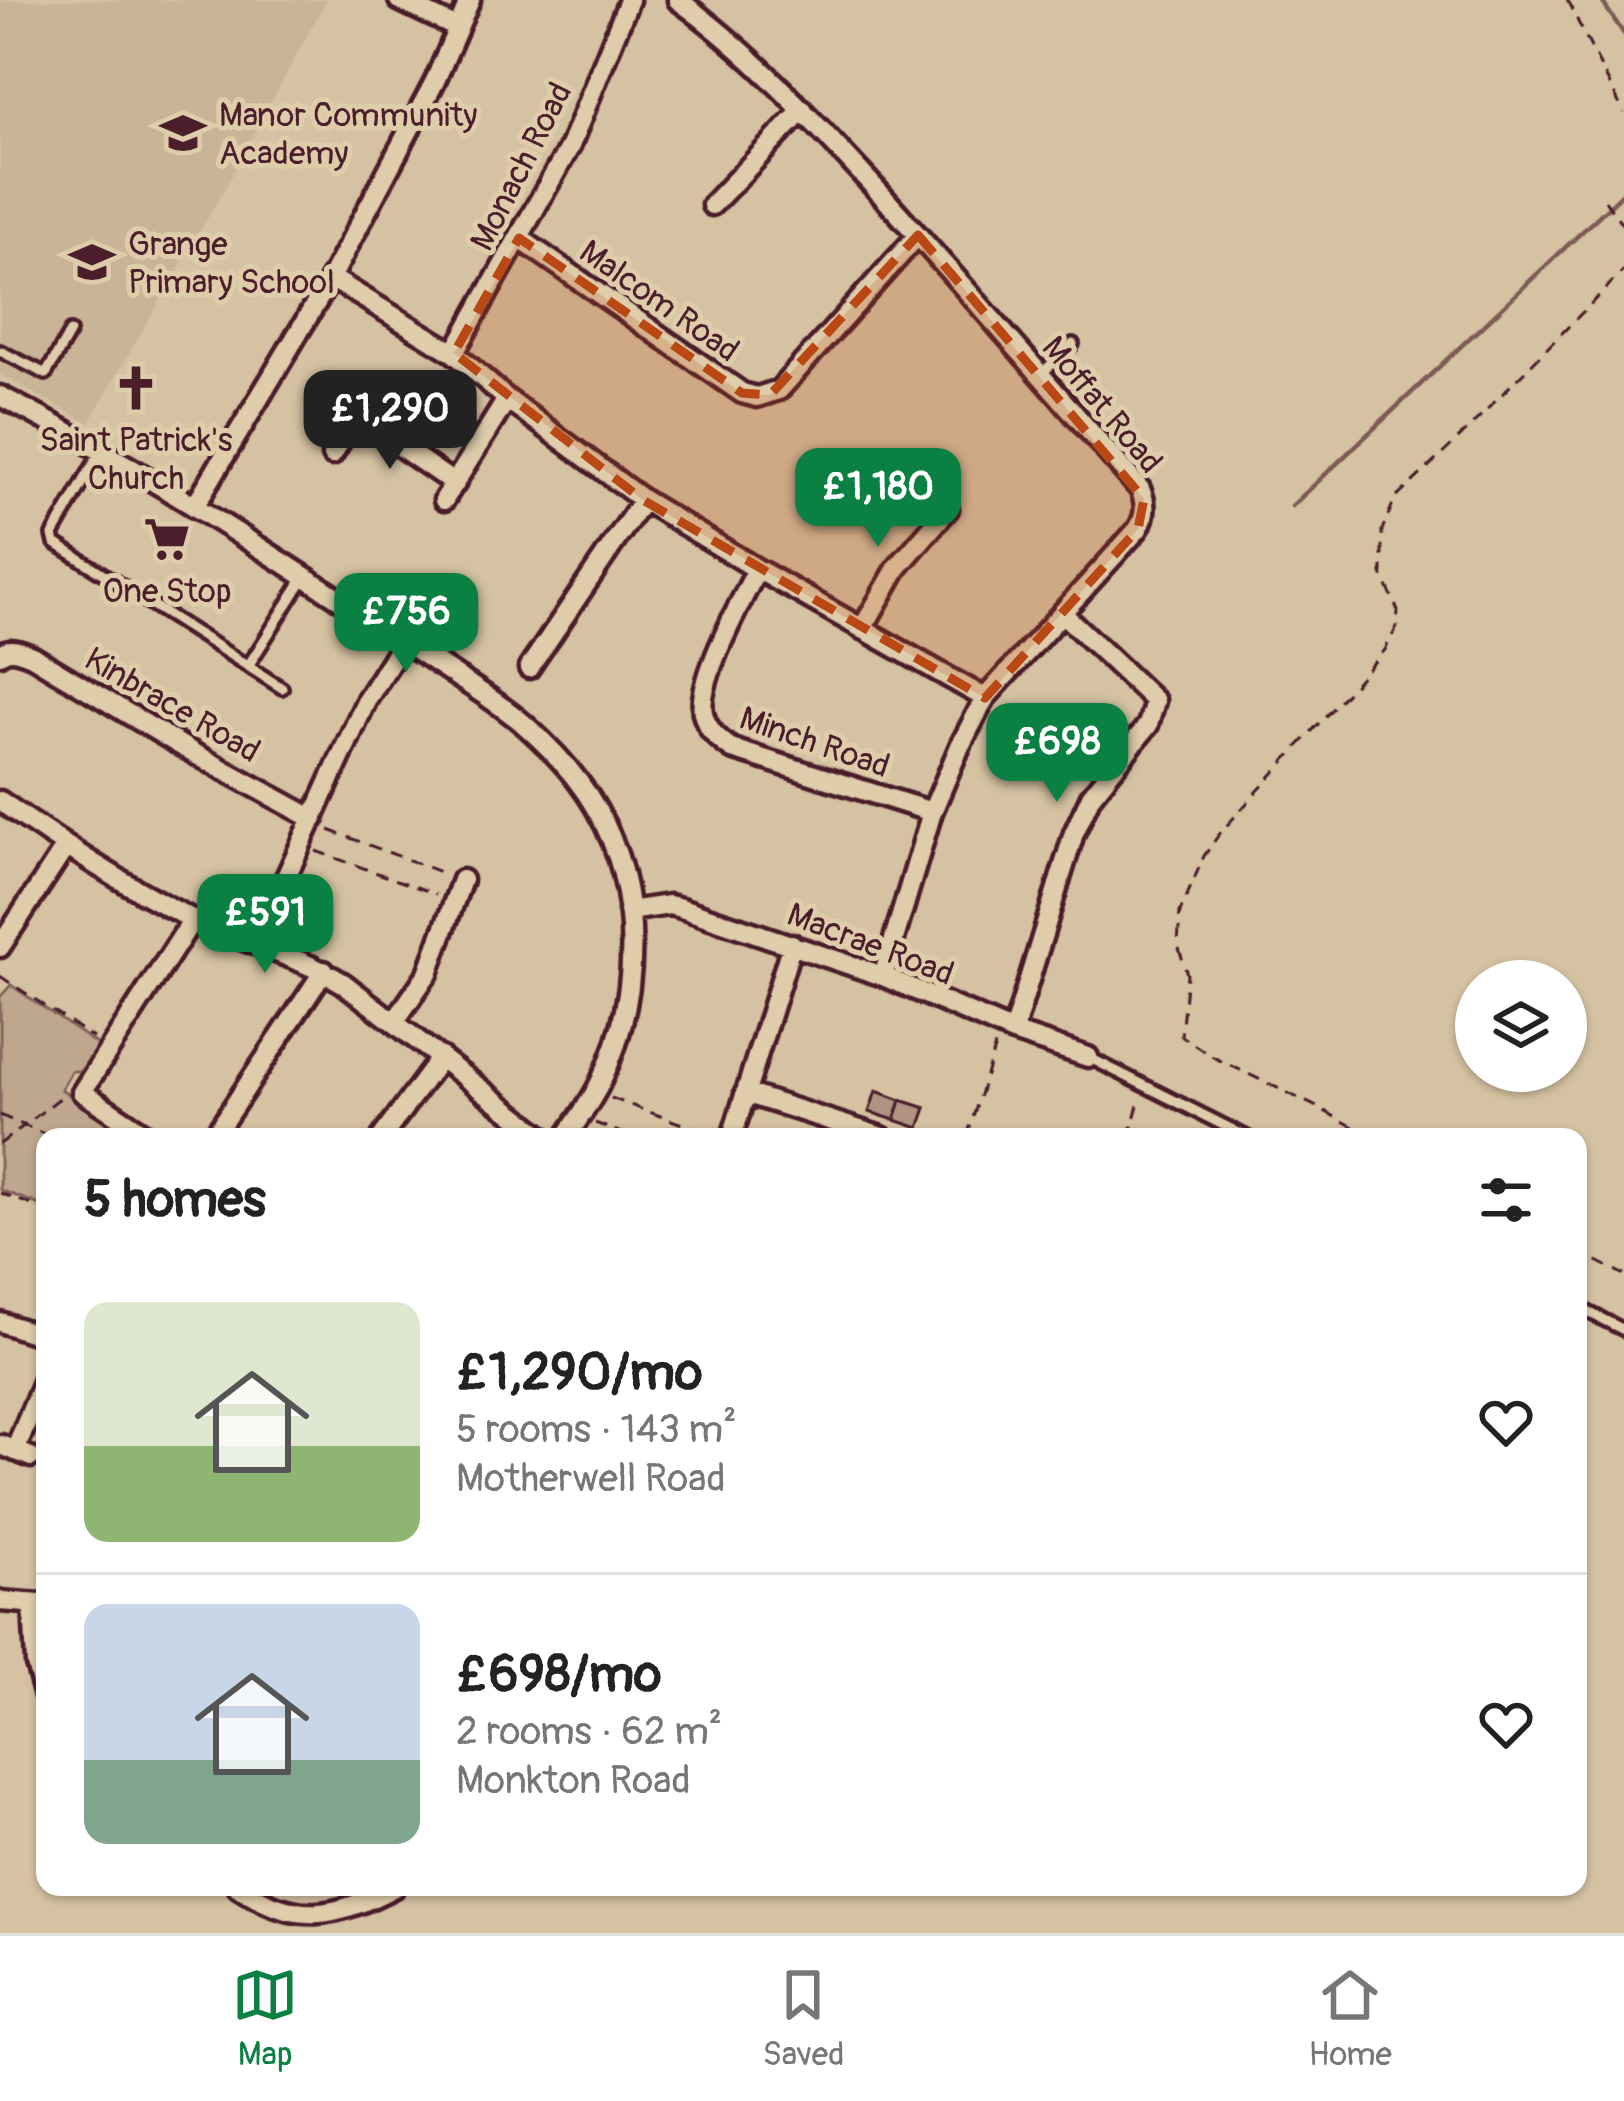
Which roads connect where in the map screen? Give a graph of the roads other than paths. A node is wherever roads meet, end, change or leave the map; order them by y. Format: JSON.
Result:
{"nodes":[{"id":1,"x":399,"y":0,"type":"edge"},
{"id":2,"x":470,"y":0,"type":"edge"},
{"id":3,"x":628,"y":0,"type":"edge"},
{"id":4,"x":678,"y":0,"type":"edge"},
{"id":5,"x":457,"y":28,"type":"junction"},
{"id":6,"x":803,"y":110,"type":"junction"},
{"id":7,"x":713,"y":206,"type":"dead end"},
{"id":8,"x":918,"y":235,"type":"junction"},
{"id":9,"x":519,"y":238,"type":"junction"},
{"id":10,"x":331,"y":278,"type":"junction"},
{"id":11,"x":70,"y":332,"type":"dead end"},
{"id":12,"x":1073,"y":344,"type":"dead end"},
{"id":13,"x":0,"y":351,"type":"edge"},
{"id":14,"x":454,"y":353,"type":"junction"},
{"id":15,"x":1040,"y":375,"type":"junction"},
{"id":16,"x":1,"y":398,"type":"edge"},
{"id":17,"x":507,"y":399,"type":"junction"},
{"id":18,"x":100,"y":451,"type":"junction"},
{"id":19,"x":332,"y":455,"type":"dead end"},
{"id":20,"x":643,"y":500,"type":"junction"},
{"id":21,"x":194,"y":507,"type":"junction"},
{"id":22,"x":948,"y":508,"type":"dead end"},
{"id":23,"x":757,"y":569,"type":"junction"},
{"id":24,"x":305,"y":576,"type":"junction"},
{"id":25,"x":1063,"y":614,"type":"junction"},
{"id":26,"x":862,"y":629,"type":"junction"},
{"id":27,"x":404,"y":641,"type":"junction"},
{"id":28,"x":0,"y":653,"type":"edge"},
{"id":29,"x":248,"y":666,"type":"junction"},
{"id":30,"x":529,"y":668,"type":"dead end"},
{"id":31,"x":282,"y":688,"type":"dead end"},
{"id":32,"x":985,"y":698,"type":"junction"},
{"id":33,"x":0,"y":801,"type":"edge"},
{"id":34,"x":932,"y":812,"type":"junction"},
{"id":35,"x":312,"y":821,"type":"junction"},
{"id":36,"x":66,"y":846,"type":"junction"},
{"id":37,"x":462,"y":880,"type":"road end"},
{"id":38,"x":629,"y":911,"type":"junction"},
{"id":39,"x":193,"y":920,"type":"junction"},
{"id":40,"x":256,"y":943,"type":"junction"},
{"id":41,"x":792,"y":944,"type":"junction"},
{"id":42,"x":0,"y":947,"type":"edge"},
{"id":43,"x":324,"y":971,"type":"junction"},
{"id":44,"x":883,"y":976,"type":"junction"},
{"id":45,"x":395,"y":1022,"type":"junction"},
{"id":46,"x":1007,"y":1029,"type":"junction"},
{"id":47,"x":441,"y":1057,"type":"junction"},
{"id":48,"x":1088,"y":1057,"type":"joint"},
{"id":49,"x":745,"y":1093,"type":"junction"},
{"id":50,"x":137,"y":1128,"type":"edge"},
{"id":51,"x":219,"y":1128,"type":"edge"},
{"id":52,"x":389,"y":1128,"type":"edge"},
{"id":53,"x":532,"y":1128,"type":"edge"},
{"id":54,"x":574,"y":1128,"type":"edge"},
{"id":55,"x":735,"y":1128,"type":"edge"},
{"id":56,"x":854,"y":1128,"type":"edge"},
{"id":57,"x":1228,"y":1128,"type":"edge"},
{"id":58,"x":1587,"y":1312,"type":"edge"},
{"id":59,"x":0,"y":1322,"type":"edge"},
{"id":60,"x":1624,"y":1330,"type":"edge"},
{"id":61,"x":36,"y":1334,"type":"edge"},
{"id":62,"x":36,"y":1400,"type":"edge"},
{"id":63,"x":16,"y":1451,"type":"edge"},
{"id":64,"x":0,"y":1601,"type":"edge"},
{"id":65,"x":36,"y":1604,"type":"edge"},
{"id":66,"x":254,"y":1896,"type":"edge"},
{"id":67,"x":374,"y":1896,"type":"edge"}],
"edges":[{"from":1,"to":5,"type":"street"},
{"from":2,"to":5,"type":"street"},
{"from":3,"to":9,"type":"street","name":"Monach Road"},
{"from":4,"to":6,"type":"street","name":"Moffat Road"},
{"from":5,"to":10,"type":"street"},
{"from":6,"to":7,"type":"street"},
{"from":6,"to":8,"type":"street","name":"Moffat Road"},
{"from":8,"to":9,"type":"street","name":"Malcom Road"},
{"from":8,"to":15,"type":"street","name":"Moffat Road"},
{"from":9,"to":14,"type":"street","name":"Monach Road"},
{"from":10,"to":14,"type":"street"},
{"from":10,"to":21,"type":"street"},
{"from":11,"to":13,"type":"lane"},
{"from":12,"to":15,"type":"lane"},
{"from":14,"to":17,"type":"street"},
{"from":15,"to":25,"type":"street","name":"Moffat Road"},
{"from":16,"to":18,"type":"street"},
{"from":17,"to":19,"type":"street"},
{"from":17,"to":20,"type":"street"},
{"from":18,"to":21,"type":"street"},
{"from":18,"to":29,"type":"lane"},
{"from":20,"to":23,"type":"street"},
{"from":20,"to":30,"type":"street"},
{"from":21,"to":24,"type":"street"},
{"from":22,"to":26,"type":"street"},
{"from":23,"to":26,"type":"street"},
{"from":23,"to":34,"type":"street","name":"Minch Road"},
{"from":24,"to":27,"type":"street"},
{"from":24,"to":29,"type":"lane"},
{"from":25,"to":32,"type":"street","name":"Moffat Road"},
{"from":25,"to":46,"type":"street"},
{"from":26,"to":32,"type":"street"},
{"from":27,"to":35,"type":"street"},
{"from":27,"to":38,"type":"street"},
{"from":28,"to":35,"type":"street","name":"Kinbrace Road"},
{"from":29,"to":31,"type":"lane"},
{"from":32,"to":34,"type":"street","name":"Moffat Road"},
{"from":33,"to":36,"type":"street"},
{"from":34,"to":44,"type":"street","name":"Moffat Road"},
{"from":35,"to":40,"type":"street"},
{"from":36,"to":39,"type":"street"},
{"from":36,"to":42,"type":"street"},
{"from":37,"to":45,"type":"street"},
{"from":38,"to":41,"type":"street","name":"Macrae Road"},
{"from":38,"to":54,"type":"street"},
{"from":39,"to":40,"type":"street"},
{"from":39,"to":50,"type":"street"},
{"from":40,"to":43,"type":"street"},
{"from":41,"to":44,"type":"street","name":"Macrae Road"},
{"from":41,"to":49,"type":"street"},
{"from":43,"to":45,"type":"street"},
{"from":43,"to":51,"type":"street"},
{"from":44,"to":46,"type":"street","name":"Macrae Road"},
{"from":45,"to":47,"type":"street"},
{"from":46,"to":48,"type":"street","name":"Macrae Road"},
{"from":47,"to":52,"type":"street"},
{"from":47,"to":53,"type":"street"},
{"from":48,"to":57,"type":"lane"},
{"from":49,"to":55,"type":"street"},
{"from":49,"to":56,"type":"street"},
{"from":58,"to":60,"type":"lane"},
{"from":59,"to":61,"type":"street"},
{"from":62,"to":63,"type":"street"},
{"from":64,"to":65,"type":"street"},
{"from":66,"to":67,"type":"street"}]}
